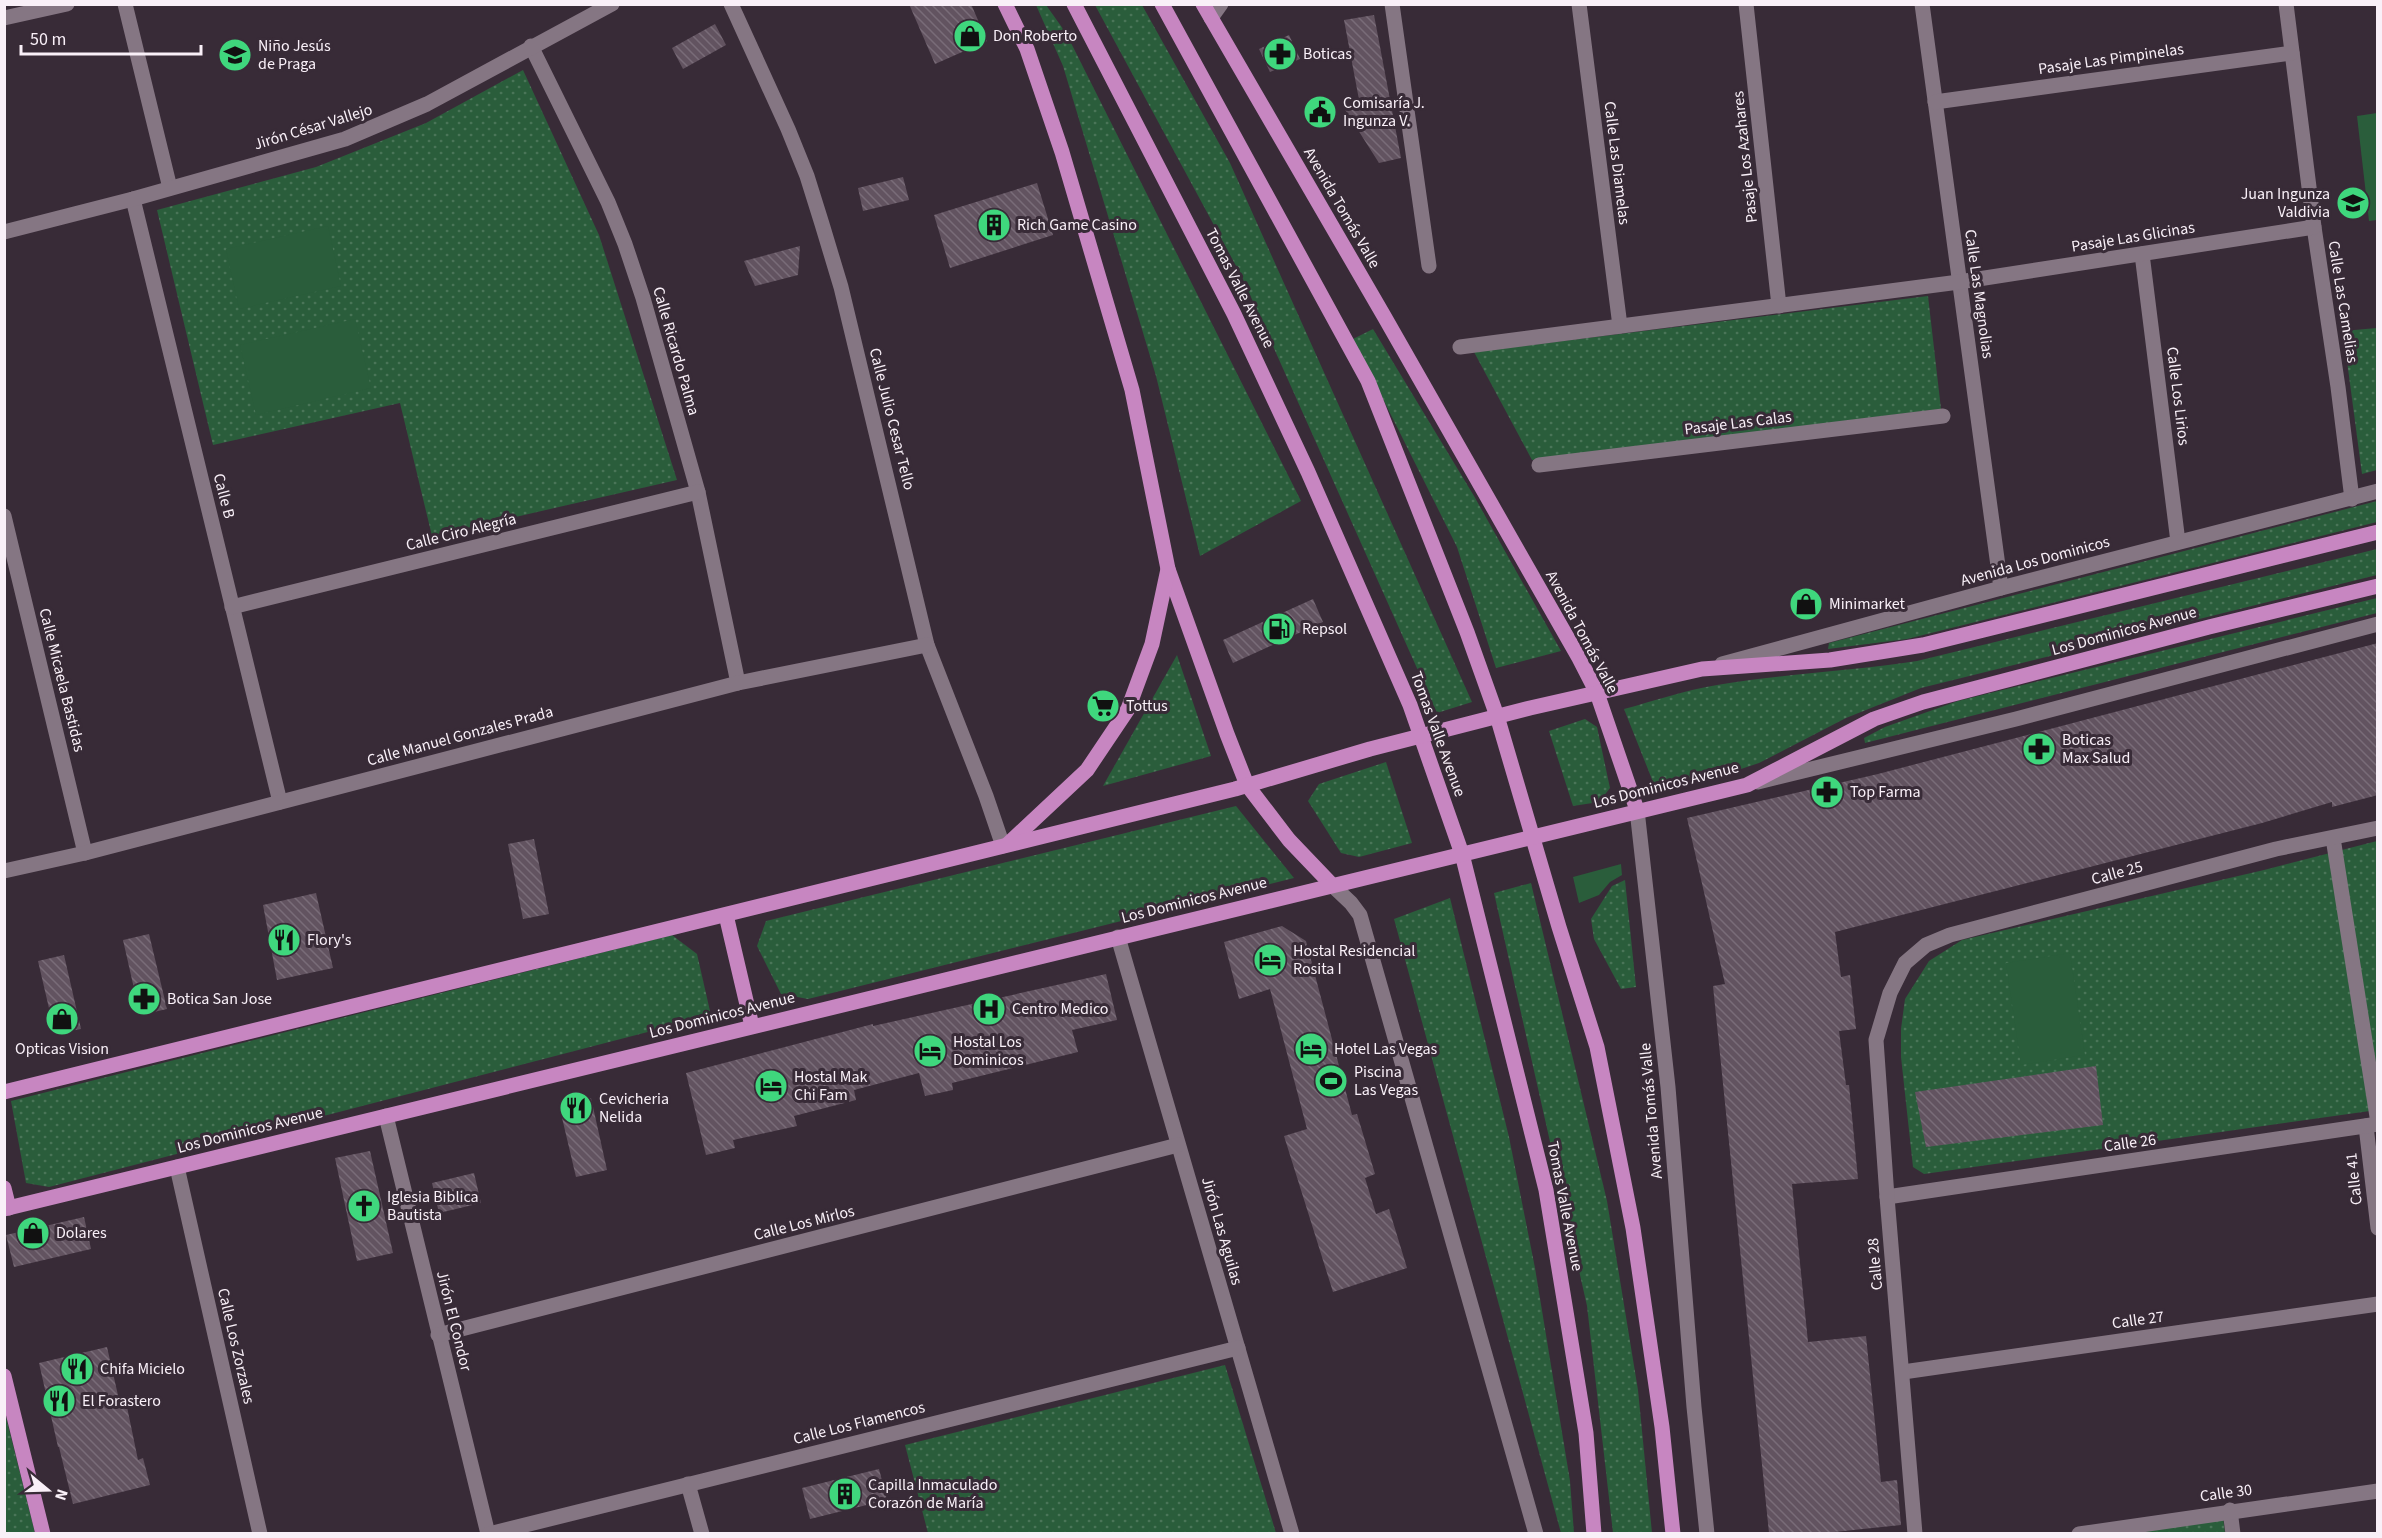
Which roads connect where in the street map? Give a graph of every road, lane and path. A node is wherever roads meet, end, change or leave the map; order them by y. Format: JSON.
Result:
{"nodes":[{"id":1,"x":67,"y":4,"type":"edge"},
{"id":2,"x":125,"y":4,"type":"edge"},
{"id":3,"x":612,"y":4,"type":"edge"},
{"id":4,"x":730,"y":4,"type":"edge"},
{"id":5,"x":1005,"y":4,"type":"edge"},
{"id":6,"x":1074,"y":4,"type":"edge"},
{"id":7,"x":1162,"y":4,"type":"edge"},
{"id":8,"x":1221,"y":4,"type":"edge"},
{"id":9,"x":1392,"y":4,"type":"edge"},
{"id":10,"x":1579,"y":4,"type":"edge"},
{"id":11,"x":1746,"y":4,"type":"edge"},
{"id":12,"x":1922,"y":4,"type":"edge"},
{"id":13,"x":2286,"y":4,"type":"edge"},
{"id":14,"x":1207,"y":11,"type":"edge"},
{"id":15,"x":4,"y":18,"type":"edge"},
{"id":16,"x":531,"y":46,"type":"junction"},
{"id":17,"x":2292,"y":53,"type":"junction"},
{"id":18,"x":1935,"y":102,"type":"junction"},
{"id":19,"x":170,"y":188,"type":"junction"},
{"id":20,"x":133,"y":200,"type":"junction"},
{"id":21,"x":2313,"y":226,"type":"junction"},
{"id":22,"x":4,"y":232,"type":"edge"},
{"id":23,"x":2142,"y":254,"type":"junction"},
{"id":24,"x":1429,"y":266,"type":"dead end"},
{"id":25,"x":1959,"y":282,"type":"junction"},
{"id":26,"x":1779,"y":306,"type":"junction"},
{"id":27,"x":1620,"y":326,"type":"junction"},
{"id":28,"x":1460,"y":347,"type":"dead end"},
{"id":29,"x":1943,"y":416,"type":"dead end"},
{"id":30,"x":1539,"y":465,"type":"dead end"},
{"id":31,"x":2378,"y":491,"type":"edge"},
{"id":32,"x":698,"y":492,"type":"junction"},
{"id":33,"x":2352,"y":499,"type":"junction"},
{"id":34,"x":4,"y":516,"type":"edge"},
{"id":35,"x":2378,"y":532,"type":"edge"},
{"id":36,"x":2178,"y":542,"type":"junction"},
{"id":37,"x":1168,"y":569,"type":"junction"},
{"id":38,"x":2378,"y":586,"type":"edge"},
{"id":39,"x":2001,"y":588,"type":"junction"},
{"id":40,"x":232,"y":607,"type":"junction"},
{"id":41,"x":2378,"y":624,"type":"edge"},
{"id":42,"x":927,"y":645,"type":"junction"},
{"id":43,"x":1702,"y":669,"type":"junction"},
{"id":44,"x":738,"y":683,"type":"junction"},
{"id":45,"x":1597,"y":693,"type":"junction"},
{"id":46,"x":1497,"y":716,"type":"junction"},
{"id":47,"x":1421,"y":736,"type":"junction"},
{"id":48,"x":1247,"y":785,"type":"junction"},
{"id":49,"x":1747,"y":785,"type":"junction"},
{"id":50,"x":280,"y":802,"type":"junction"},
{"id":51,"x":1637,"y":810,"type":"junction"},
{"id":52,"x":2378,"y":828,"type":"edge"},
{"id":53,"x":1532,"y":836,"type":"junction"},
{"id":54,"x":2333,"y":838,"type":"junction"},
{"id":55,"x":1004,"y":846,"type":"junction"},
{"id":56,"x":85,"y":853,"type":"junction"},
{"id":57,"x":1462,"y":854,"type":"junction"},
{"id":58,"x":4,"y":871,"type":"edge"},
{"id":59,"x":1332,"y":885,"type":"junction"},
{"id":60,"x":726,"y":915,"type":"junction"},
{"id":61,"x":1118,"y":937,"type":"junction"},
{"id":62,"x":1890,"y":993,"type":"joint"},
{"id":63,"x":752,"y":1026,"type":"junction"},
{"id":64,"x":4,"y":1092,"type":"edge"},
{"id":65,"x":386,"y":1116,"type":"junction"},
{"id":66,"x":2374,"y":1124,"type":"edge"},
{"id":67,"x":1178,"y":1145,"type":"junction"},
{"id":68,"x":177,"y":1167,"type":"junction"},
{"id":69,"x":4,"y":1188,"type":"edge"},
{"id":70,"x":1887,"y":1197,"type":"junction"},
{"id":71,"x":7,"y":1208,"type":"edge"},
{"id":72,"x":2378,"y":1228,"type":"edge"},
{"id":73,"x":2378,"y":1304,"type":"edge"},
{"id":74,"x":438,"y":1335,"type":"junction"},
{"id":75,"x":1238,"y":1348,"type":"junction"},
{"id":76,"x":1903,"y":1372,"type":"junction"},
{"id":77,"x":4,"y":1376,"type":"edge"},
{"id":78,"x":688,"y":1484,"type":"junction"},
{"id":79,"x":2378,"y":1491,"type":"edge"},
{"id":80,"x":2230,"y":1510,"type":"junction"},
{"id":81,"x":2101,"y":1532,"type":"edge"},
{"id":82,"x":43,"y":1533,"type":"edge"},
{"id":83,"x":260,"y":1533,"type":"edge"},
{"id":84,"x":488,"y":1533,"type":"edge"},
{"id":85,"x":702,"y":1533,"type":"edge"},
{"id":86,"x":1292,"y":1533,"type":"edge"},
{"id":87,"x":1536,"y":1533,"type":"edge"},
{"id":88,"x":1594,"y":1533,"type":"edge"},
{"id":89,"x":1673,"y":1533,"type":"edge"},
{"id":90,"x":1707,"y":1533,"type":"edge"},
{"id":91,"x":1916,"y":1533,"type":"edge"},
{"id":92,"x":2079,"y":1533,"type":"edge"},
{"id":93,"x":2233,"y":1533,"type":"edge"}],
"edges":[{"from":1,"to":15,"type":"street"},
{"from":2,"to":19,"type":"street"},
{"from":3,"to":16,"type":"street","name":"Jirón César Vallejo"},
{"from":4,"to":42,"type":"street","name":"Calle Julio Cesar Tello"},
{"from":5,"to":37,"type":"main road"},
{"from":6,"to":47,"type":"main road","name":"Tomas Valle Avenue"},
{"from":7,"to":46,"type":"main road"},
{"from":8,"to":14,"type":"street"},
{"from":9,"to":24,"type":"street"},
{"from":10,"to":27,"type":"street","name":"Calle Las Diamelas"},
{"from":11,"to":26,"type":"street","name":"Pasaje Los Azahares"},
{"from":12,"to":18,"type":"street","name":"Calle Las Magnolias"},
{"from":13,"to":17,"type":"street","name":"Calle Las Camelias"},
{"from":14,"to":45,"type":"main road","name":"Avenida Tomás Valle"},
{"from":16,"to":19,"type":"street","name":"Jirón César Vallejo"},
{"from":16,"to":32,"type":"street","name":"Calle Ricardo Palma"},
{"from":17,"to":18,"type":"street","name":"Pasaje Las Pimpinelas"},
{"from":17,"to":21,"type":"street","name":"Calle Las Camelias"},
{"from":18,"to":25,"type":"street","name":"Calle Las Magnolias"},
{"from":19,"to":20,"type":"street","name":"Jirón César Vallejo"},
{"from":20,"to":22,"type":"street","name":"Jirón César Vallejo"},
{"from":20,"to":40,"type":"street","name":"Calle B"},
{"from":21,"to":23,"type":"street","name":"Pasaje Las Glicinas"},
{"from":21,"to":33,"type":"street","name":"Calle Las Camelias"},
{"from":23,"to":25,"type":"street","name":"Pasaje Las Glicinas"},
{"from":23,"to":36,"type":"street","name":"Calle Los Lirios"},
{"from":25,"to":26,"type":"street","name":"Pasaje Las Glicinas"},
{"from":25,"to":39,"type":"street","name":"Calle Las Magnolias"},
{"from":26,"to":27,"type":"street","name":"Pasaje Las Glicinas"},
{"from":27,"to":28,"type":"street","name":"Pasaje Las Glicinas"},
{"from":29,"to":30,"type":"street","name":"Pasaje Las Calas"},
{"from":31,"to":33,"type":"street","name":"Avenida Los Dominicos"},
{"from":32,"to":40,"type":"street","name":"Calle Ciro Alegría"},
{"from":32,"to":44,"type":"street","name":"Calle Ricardo Palma"},
{"from":33,"to":36,"type":"street","name":"Avenida Los Dominicos"},
{"from":34,"to":56,"type":"street","name":"Calle Micaela Bastidas"},
{"from":35,"to":43,"type":"main road","name":"Los Dominicos Avenue"},
{"from":36,"to":39,"type":"street","name":"Avenida Los Dominicos"},
{"from":37,"to":48,"type":"main road"},
{"from":37,"to":55,"type":"main road"},
{"from":38,"to":49,"type":"main road","name":"Los Dominicos Avenue"},
{"from":39,"to":43,"type":"street","name":"Avenida Los Dominicos"},
{"from":40,"to":50,"type":"street","name":"Calle B"},
{"from":41,"to":49,"type":"street"},
{"from":42,"to":44,"type":"street","name":"Calle Manuel Gonzales Prada"},
{"from":42,"to":55,"type":"street","name":"Calle Julio Cesar Tello"},
{"from":43,"to":45,"type":"main road","name":"Los Dominicos Avenue"},
{"from":44,"to":50,"type":"street","name":"Calle Manuel Gonzales Prada"},
{"from":45,"to":46,"type":"main road","name":"Los Dominicos Avenue"},
{"from":45,"to":51,"type":"main road","name":"Avenida Tomás Valle"},
{"from":46,"to":47,"type":"main road","name":"Los Dominicos Avenue"},
{"from":46,"to":53,"type":"main road"},
{"from":47,"to":48,"type":"main road","name":"Los Dominicos Avenue"},
{"from":47,"to":57,"type":"main road","name":"Tomas Valle Avenue"},
{"from":48,"to":55,"type":"main road","name":"Los Dominicos Avenue"},
{"from":48,"to":59,"type":"main road"},
{"from":49,"to":51,"type":"main road","name":"Los Dominicos Avenue"},
{"from":50,"to":56,"type":"street","name":"Calle Manuel Gonzales Prada"},
{"from":51,"to":53,"type":"main road","name":"Los Dominicos Avenue"},
{"from":51,"to":90,"type":"street","name":"Avenida Tomás Valle"},
{"from":52,"to":54,"type":"street","name":"Calle 25"},
{"from":53,"to":57,"type":"main road","name":"Los Dominicos Avenue"},
{"from":53,"to":89,"type":"main road"},
{"from":54,"to":62,"type":"street","name":"Calle 25"},
{"from":54,"to":66,"type":"street","name":"Calle 41"},
{"from":55,"to":60,"type":"main road","name":"Los Dominicos Avenue"},
{"from":56,"to":58,"type":"street","name":"Calle Manuel Gonzales Prada"},
{"from":57,"to":59,"type":"main road","name":"Los Dominicos Avenue"},
{"from":57,"to":88,"type":"main road","name":"Tomas Valle Avenue"},
{"from":59,"to":61,"type":"main road","name":"Los Dominicos Avenue"},
{"from":59,"to":87,"type":"street"},
{"from":60,"to":63,"type":"main road"},
{"from":60,"to":64,"type":"main road","name":"Los Dominicos Avenue"},
{"from":61,"to":63,"type":"main road","name":"Los Dominicos Avenue"},
{"from":61,"to":67,"type":"street","name":"Jirón Las Aguilas"},
{"from":62,"to":70,"type":"street","name":"Calle 28"},
{"from":63,"to":65,"type":"main road","name":"Los Dominicos Avenue"},
{"from":65,"to":68,"type":"main road","name":"Los Dominicos Avenue"},
{"from":65,"to":74,"type":"street","name":"Jirón El Condor"},
{"from":66,"to":70,"type":"street","name":"Calle 26"},
{"from":66,"to":72,"type":"street","name":"Calle 41"},
{"from":67,"to":74,"type":"street","name":"Calle Los Mirlos"},
{"from":67,"to":75,"type":"street","name":"Jirón Las Aguilas"},
{"from":68,"to":71,"type":"main road","name":"Los Dominicos Avenue"},
{"from":68,"to":83,"type":"street","name":"Calle Los Zorzales"},
{"from":69,"to":71,"type":"main road"},
{"from":70,"to":76,"type":"street","name":"Calle 28"},
{"from":73,"to":76,"type":"street","name":"Calle 27"},
{"from":74,"to":84,"type":"street","name":"Jirón El Condor"},
{"from":75,"to":78,"type":"street","name":"Calle Los Flamencos"},
{"from":75,"to":86,"type":"street","name":"Jirón Las Aguilas"},
{"from":76,"to":91,"type":"street","name":"Calle 28"},
{"from":77,"to":82,"type":"main road"},
{"from":78,"to":84,"type":"street","name":"Calle Los Flamencos"},
{"from":78,"to":85,"type":"street"},
{"from":79,"to":80,"type":"street","name":"Calle 30"},
{"from":80,"to":81,"type":"street","name":"Calle 30"},
{"from":80,"to":93,"type":"street"},
{"from":81,"to":92,"type":"street","name":"Calle 30"}]}
